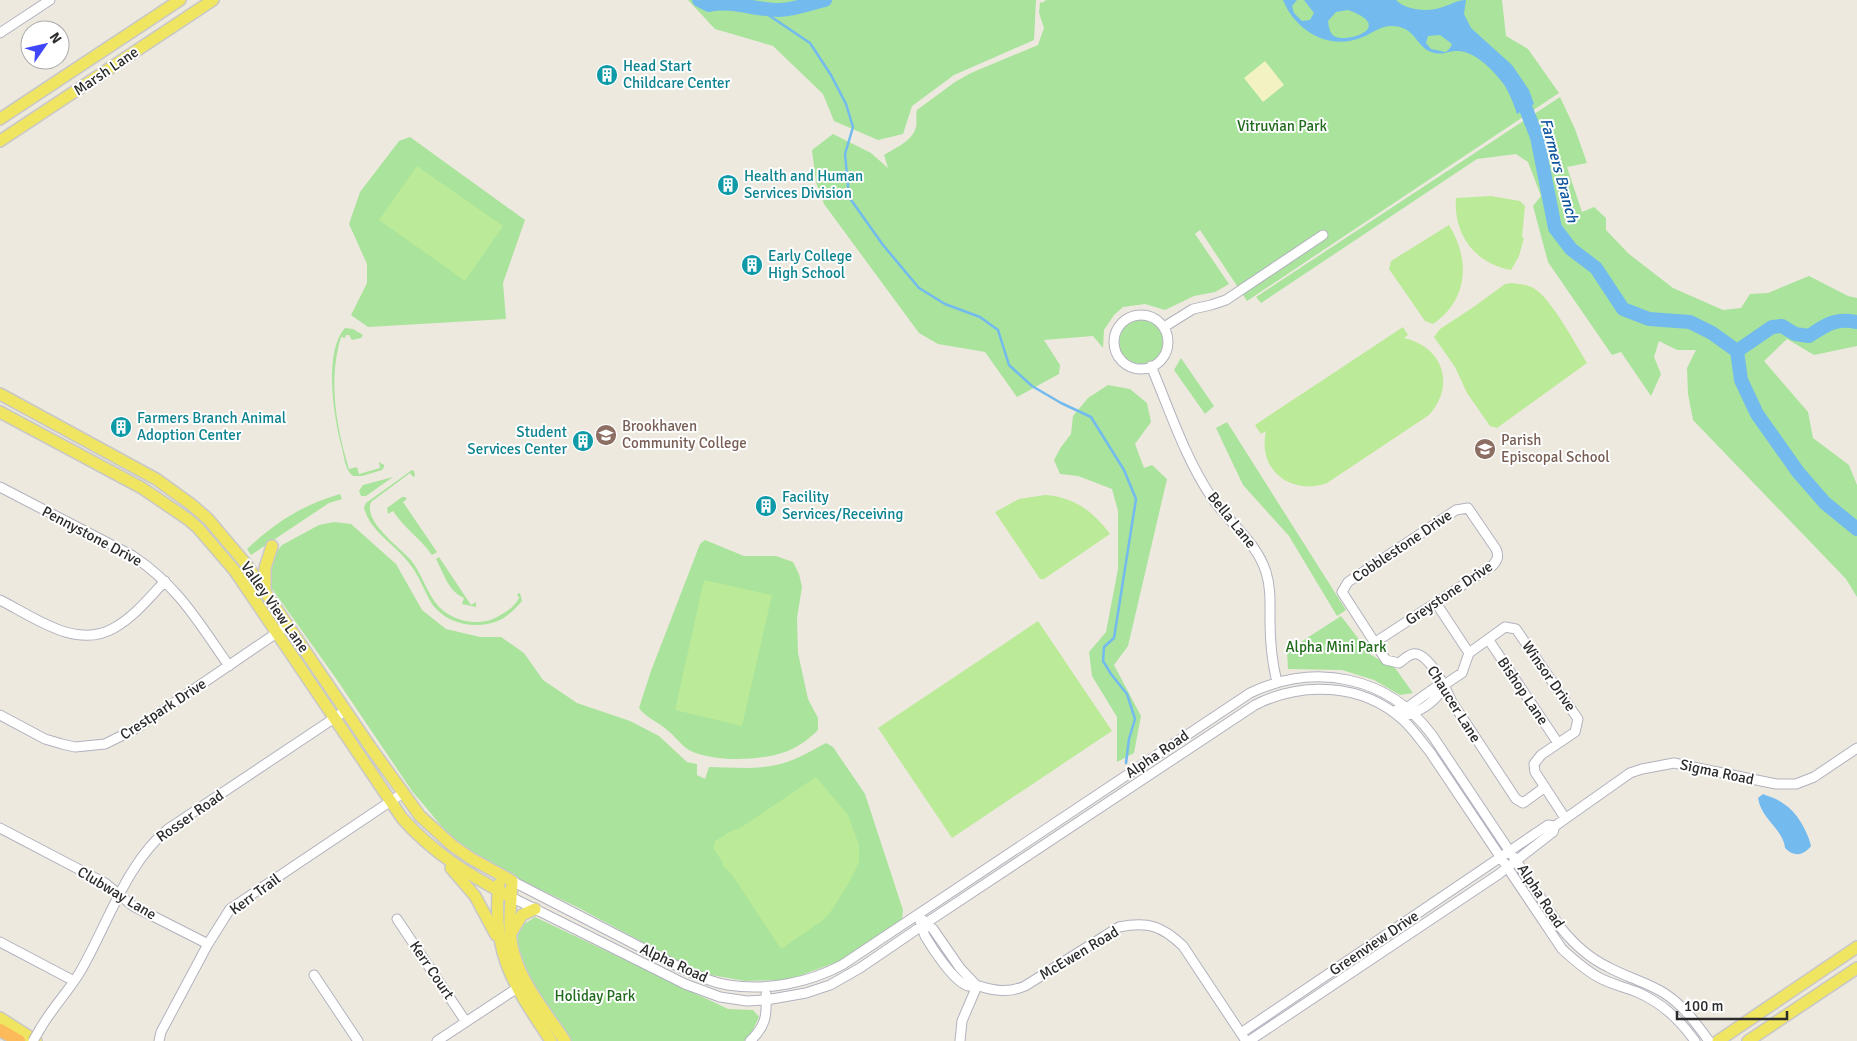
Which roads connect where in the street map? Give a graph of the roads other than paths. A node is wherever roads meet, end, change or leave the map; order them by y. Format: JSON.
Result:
{"nodes":[{"id":1,"x":50,"y":0,"type":"edge"},
{"id":2,"x":180,"y":0,"type":"edge"},
{"id":3,"x":212,"y":0,"type":"edge"},
{"id":4,"x":0,"y":33,"type":"edge"},
{"id":5,"x":0,"y":119,"type":"edge"},
{"id":6,"x":0,"y":141,"type":"edge"},
{"id":7,"x":1323,"y":235,"type":"dead end"},
{"id":8,"x":1164,"y":327,"type":"junction"},
{"id":9,"x":1151,"y":366,"type":"junction"},
{"id":10,"x":0,"y":394,"type":"edge"},
{"id":11,"x":0,"y":412,"type":"edge"},
{"id":12,"x":71,"y":433,"type":"junction"},
{"id":13,"x":64,"y":445,"type":"junction"},
{"id":14,"x":0,"y":487,"type":"edge"},
{"id":15,"x":1468,"y":508,"type":"joint"},
{"id":16,"x":272,"y":546,"type":"dead end"},
{"id":17,"x":165,"y":581,"type":"junction"},
{"id":18,"x":265,"y":592,"type":"junction"},
{"id":19,"x":1342,"y":592,"type":"joint"},
{"id":20,"x":0,"y":600,"type":"edge"},
{"id":21,"x":1436,"y":603,"type":"junction"},
{"id":22,"x":288,"y":625,"type":"junction"},
{"id":23,"x":276,"y":634,"type":"junction"},
{"id":24,"x":1488,"y":639,"type":"junction"},
{"id":25,"x":1374,"y":643,"type":"junction"},
{"id":26,"x":1469,"y":653,"type":"junction"},
{"id":27,"x":229,"y":666,"type":"junction"},
{"id":28,"x":1323,"y":676,"type":"junction"},
{"id":29,"x":1277,"y":682,"type":"junction"},
{"id":30,"x":1444,"y":685,"type":"junction"},
{"id":31,"x":1321,"y":689,"type":"junction"},
{"id":32,"x":1367,"y":698,"type":"junction"},
{"id":33,"x":1411,"y":710,"type":"junction"},
{"id":34,"x":346,"y":711,"type":"junction"},
{"id":35,"x":0,"y":715,"type":"edge"},
{"id":36,"x":334,"y":719,"type":"junction"},
{"id":37,"x":1558,"y":743,"type":"junction"},
{"id":38,"x":1857,"y":748,"type":"edge"},
{"id":39,"x":1545,"y":787,"type":"junction"},
{"id":40,"x":403,"y":793,"type":"junction"},
{"id":41,"x":390,"y":802,"type":"junction"},
{"id":42,"x":1566,"y":818,"type":"junction"},
{"id":43,"x":1555,"y":826,"type":"junction"},
{"id":44,"x":0,"y":828,"type":"edge"},
{"id":45,"x":438,"y":853,"type":"junction"},
{"id":46,"x":1506,"y":854,"type":"junction"},
{"id":47,"x":1513,"y":863,"type":"junction"},
{"id":48,"x":500,"y":875,"type":"junction"},
{"id":49,"x":512,"y":881,"type":"junction"},
{"id":50,"x":498,"y":891,"type":"junction"},
{"id":51,"x":120,"y":896,"type":"junction"},
{"id":52,"x":511,"y":897,"type":"junction"},
{"id":53,"x":535,"y":909,"type":"junction"},
{"id":54,"x":918,"y":914,"type":"junction"},
{"id":55,"x":1413,"y":917,"type":"junction"},
{"id":56,"x":397,"y":919,"type":"dead end"},
{"id":57,"x":924,"y":924,"type":"junction"},
{"id":58,"x":1420,"y":927,"type":"junction"},
{"id":59,"x":511,"y":933,"type":"junction"},
{"id":60,"x":1379,"y":940,"type":"junction"},
{"id":61,"x":1571,"y":941,"type":"junction"},
{"id":62,"x":0,"y":942,"type":"edge"},
{"id":63,"x":208,"y":944,"type":"junction"},
{"id":64,"x":500,"y":944,"type":"junction"},
{"id":65,"x":1857,"y":946,"type":"edge"},
{"id":66,"x":1562,"y":949,"type":"junction"},
{"id":67,"x":1386,"y":950,"type":"junction"},
{"id":68,"x":1857,"y":968,"type":"edge"},
{"id":69,"x":1328,"y":974,"type":"junction"},
{"id":70,"x":314,"y":975,"type":"dead end"},
{"id":71,"x":74,"y":981,"type":"junction"},
{"id":72,"x":1334,"y":984,"type":"junction"},
{"id":73,"x":522,"y":985,"type":"junction"},
{"id":74,"x":765,"y":986,"type":"junction"},
{"id":75,"x":977,"y":986,"type":"junction"},
{"id":76,"x":766,"y":1000,"type":"junction"},
{"id":77,"x":0,"y":1018,"type":"edge"},
{"id":78,"x":466,"y":1022,"type":"junction"},
{"id":79,"x":0,"y":1030,"type":"edge"},
{"id":80,"x":1245,"y":1038,"type":"edge"},
{"id":81,"x":19,"y":1041,"type":"edge"},
{"id":82,"x":35,"y":1041,"type":"edge"},
{"id":83,"x":159,"y":1041,"type":"edge"},
{"id":84,"x":358,"y":1041,"type":"edge"},
{"id":85,"x":437,"y":1041,"type":"edge"},
{"id":86,"x":551,"y":1041,"type":"edge"},
{"id":87,"x":565,"y":1041,"type":"edge"},
{"id":88,"x":750,"y":1041,"type":"edge"},
{"id":89,"x":960,"y":1041,"type":"edge"},
{"id":90,"x":1695,"y":1041,"type":"edge"},
{"id":91,"x":1709,"y":1041,"type":"edge"},
{"id":92,"x":1718,"y":1041,"type":"edge"},
{"id":93,"x":1748,"y":1041,"type":"edge"}],
"edges":[{"from":1,"to":4,"type":"street"},
{"from":2,"to":5,"type":"main road","name":"Marsh Lane"},
{"from":3,"to":6,"type":"main road","name":"Marsh Lane"},
{"from":7,"to":8,"type":"street"},
{"from":8,"to":9,"type":"street"},
{"from":8,"to":9,"type":"street"},
{"from":9,"to":29,"type":"street","name":"Bella Lane"},
{"from":10,"to":12,"type":"main road","name":"Valley View Lane"},
{"from":11,"to":13,"type":"main road","name":"Valley View Lane"},
{"from":12,"to":13,"type":"main road"},
{"from":12,"to":18,"type":"main road","name":"Valley View Lane"},
{"from":13,"to":23,"type":"main road","name":"Valley View Lane"},
{"from":14,"to":17,"type":"street","name":"Pennystone Drive"},
{"from":15,"to":19,"type":"street","name":"Cobblestone Drive"},
{"from":15,"to":21,"type":"street","name":"Greystone Drive"},
{"from":16,"to":18,"type":"main road"},
{"from":17,"to":20,"type":"street"},
{"from":17,"to":27,"type":"street","name":"Pennystone Drive"},
{"from":18,"to":22,"type":"main road","name":"Valley View Lane"},
{"from":19,"to":25,"type":"street","name":"Chaucer Lane"},
{"from":21,"to":25,"type":"street","name":"Greystone Drive"},
{"from":21,"to":26,"type":"street"},
{"from":22,"to":23,"type":"street","name":"Crestpark Drive"},
{"from":22,"to":34,"type":"main road","name":"Valley View Lane"},
{"from":23,"to":27,"type":"street","name":"Crestpark Drive"},
{"from":23,"to":36,"type":"main road","name":"Valley View Lane"},
{"from":24,"to":26,"type":"street"},
{"from":24,"to":37,"type":"street","name":"Bishop Lane"},
{"from":24,"to":37,"type":"street","name":"Winsor Drive"},
{"from":25,"to":30,"type":"street","name":"Chaucer Lane"},
{"from":26,"to":30,"type":"street"},
{"from":27,"to":35,"type":"street","name":"Crestpark Drive"},
{"from":28,"to":29,"type":"street","name":"Alpha Road"},
{"from":28,"to":31,"type":"street"},
{"from":28,"to":33,"type":"street","name":"Alpha Road"},
{"from":29,"to":54,"type":"street","name":"Alpha Road"},
{"from":30,"to":33,"type":"street"},
{"from":30,"to":39,"type":"street","name":"Chaucer Lane"},
{"from":31,"to":32,"type":"street","name":"Alpha Road"},
{"from":31,"to":57,"type":"street","name":"Alpha Road"},
{"from":32,"to":33,"type":"street"},
{"from":32,"to":46,"type":"street","name":"Alpha Road"},
{"from":33,"to":46,"type":"street","name":"Alpha Road"},
{"from":34,"to":36,"type":"street","name":"Rosser Road"},
{"from":34,"to":40,"type":"main road","name":"Valley View Lane"},
{"from":36,"to":41,"type":"main road","name":"Valley View Lane"},
{"from":36,"to":51,"type":"street","name":"Rosser Road"},
{"from":37,"to":39,"type":"street"},
{"from":38,"to":42,"type":"street","name":"Sigma Road"},
{"from":39,"to":42,"type":"street"},
{"from":40,"to":41,"type":"street","name":"Kerr Trail"},
{"from":40,"to":48,"type":"main road","name":"Valley View Lane"},
{"from":41,"to":45,"type":"main road","name":"Valley View Lane"},
{"from":41,"to":63,"type":"street","name":"Kerr Trail"},
{"from":42,"to":43,"type":"street","name":"Sigma Road"},
{"from":43,"to":46,"type":"street","name":"Sigma Road"},
{"from":43,"to":47,"type":"street","name":"Sigma Road"},
{"from":44,"to":51,"type":"street","name":"Clubway Lane"},
{"from":45,"to":50,"type":"main road","name":"Valley View Lane"},
{"from":45,"to":64,"type":"main road"},
{"from":46,"to":47,"type":"street","name":"Alpha Road"},
{"from":46,"to":55,"type":"street","name":"Greenview Drive"},
{"from":47,"to":58,"type":"street","name":"Greenview Drive"},
{"from":47,"to":61,"type":"street","name":"Alpha Road"},
{"from":47,"to":66,"type":"street","name":"Alpha Road"},
{"from":48,"to":49,"type":"main road","name":"Valley View Lane"},
{"from":48,"to":50,"type":"main road"},
{"from":49,"to":52,"type":"main road"},
{"from":49,"to":74,"type":"street","name":"Alpha Road"},
{"from":50,"to":52,"type":"main road","name":"Valley View Lane"},
{"from":50,"to":64,"type":"main road"},
{"from":51,"to":63,"type":"street","name":"Clubway Lane"},
{"from":51,"to":71,"type":"street","name":"Rosser Road"},
{"from":52,"to":53,"type":"street","name":"Alpha Road"},
{"from":52,"to":59,"type":"main road"},
{"from":53,"to":59,"type":"main road"},
{"from":53,"to":76,"type":"street","name":"Alpha Road"},
{"from":54,"to":57,"type":"street"},
{"from":54,"to":74,"type":"street","name":"Alpha Road"},
{"from":55,"to":58,"type":"street"},
{"from":55,"to":60,"type":"street","name":"Greenview Drive"},
{"from":56,"to":78,"type":"street","name":"Kerr Court"},
{"from":57,"to":75,"type":"street"},
{"from":57,"to":76,"type":"street","name":"Alpha Road"},
{"from":58,"to":67,"type":"street","name":"Greenview Drive"},
{"from":59,"to":73,"type":"main road"},
{"from":60,"to":67,"type":"street"},
{"from":60,"to":69,"type":"street","name":"Greenview Drive"},
{"from":61,"to":66,"type":"street"},
{"from":61,"to":91,"type":"street","name":"Alpha Road"},
{"from":62,"to":71,"type":"street"},
{"from":63,"to":83,"type":"street","name":"Kerr Trail"},
{"from":64,"to":73,"type":"main road"},
{"from":65,"to":92,"type":"main road"},
{"from":66,"to":90,"type":"street","name":"Alpha Road"},
{"from":67,"to":72,"type":"street","name":"Greenview Drive"},
{"from":68,"to":93,"type":"main road"},
{"from":69,"to":72,"type":"street"},
{"from":69,"to":80,"type":"street","name":"Greenview Drive"},
{"from":70,"to":84,"type":"street"},
{"from":71,"to":82,"type":"street","name":"Rosser Road","bridge":true},
{"from":72,"to":80,"type":"street","name":"Greenview Drive"},
{"from":73,"to":78,"type":"street"},
{"from":73,"to":86,"type":"main road"},
{"from":73,"to":87,"type":"main road"},
{"from":74,"to":76,"type":"street"},
{"from":75,"to":80,"type":"street","name":"McEwen Road"},
{"from":75,"to":89,"type":"street"},
{"from":76,"to":88,"type":"street"},
{"from":77,"to":82,"type":"main road"},
{"from":78,"to":85,"type":"street"},
{"from":79,"to":81,"type":"highway"}]}
